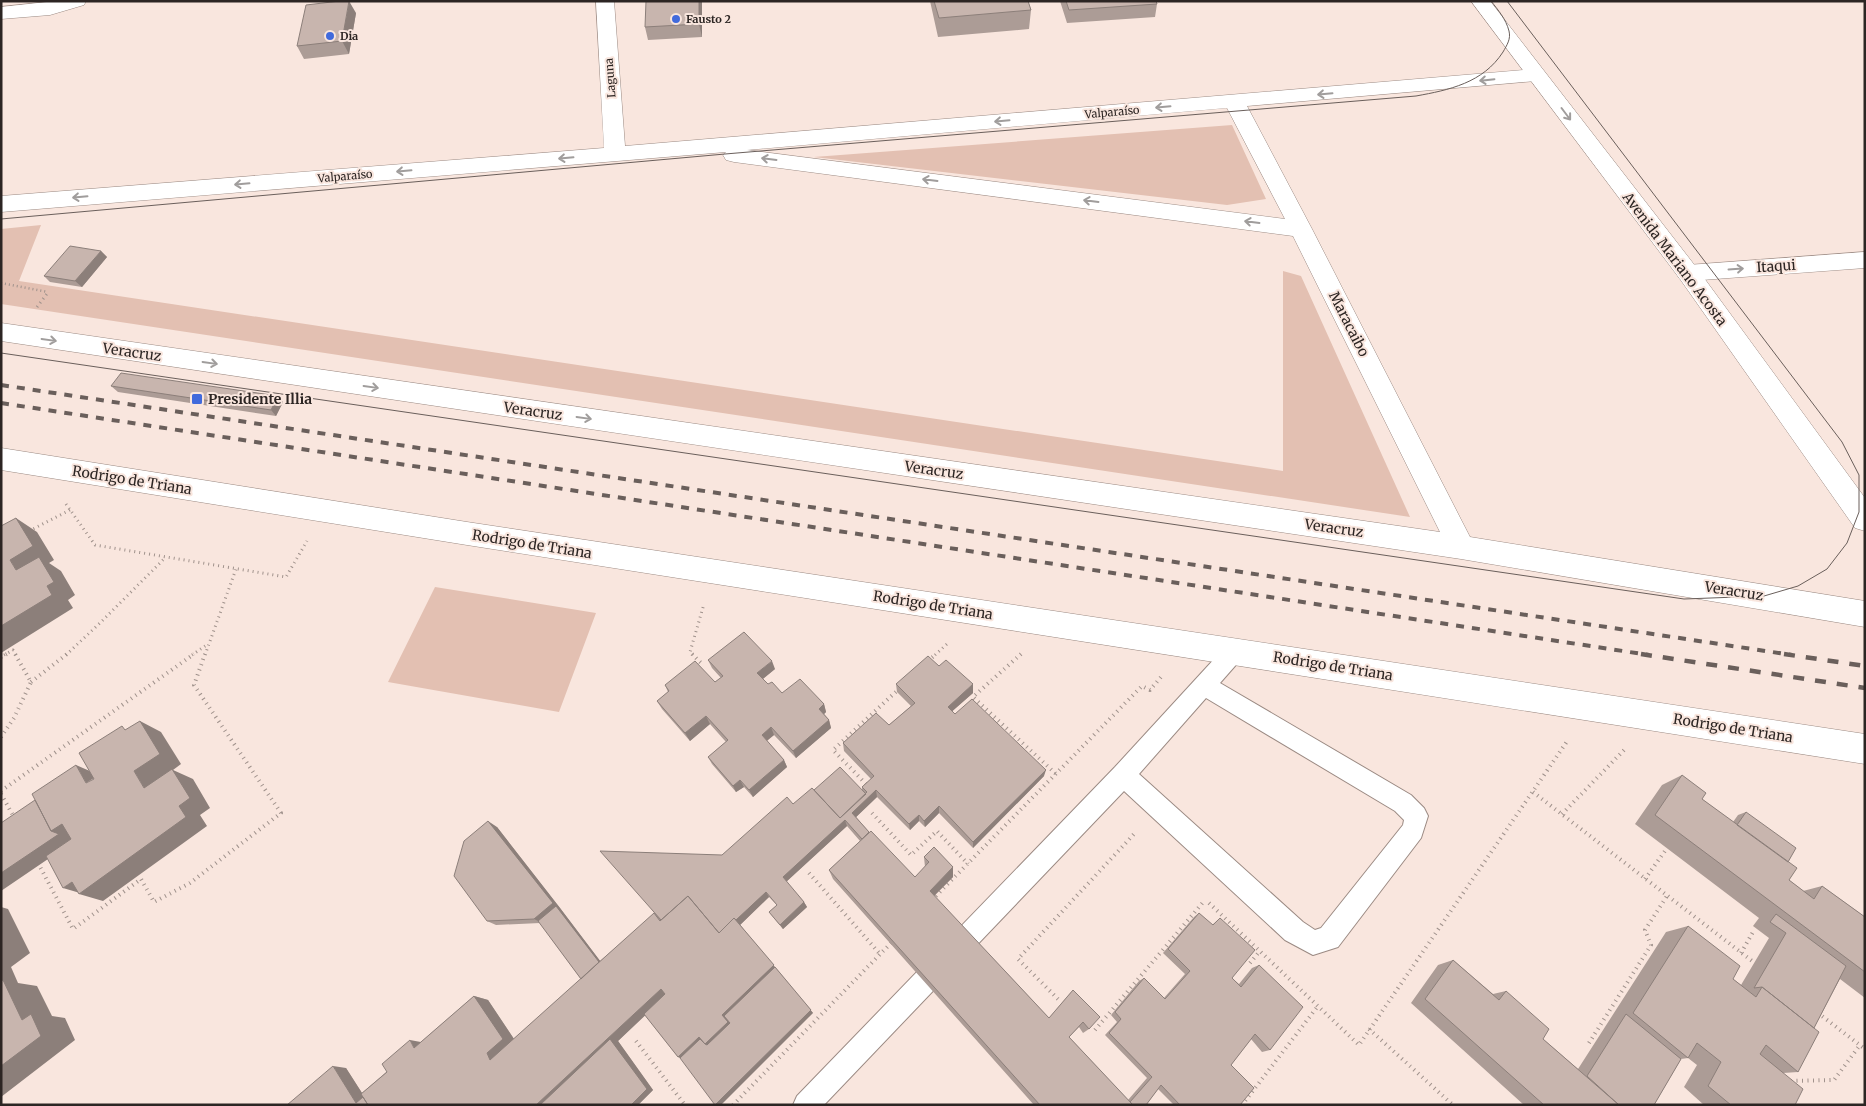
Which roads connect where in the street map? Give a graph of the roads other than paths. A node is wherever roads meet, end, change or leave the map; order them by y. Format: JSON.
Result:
{"nodes":[{"id":1,"x":78,"y":1,"type":"edge"},
{"id":2,"x":605,"y":1,"type":"edge"},
{"id":3,"x":1480,"y":1,"type":"edge"},
{"id":4,"x":1,"y":13,"type":"edge"},
{"id":5,"x":1536,"y":75,"type":"junction"},
{"id":6,"x":1234,"y":101,"type":"junction"},
{"id":7,"x":688,"y":147,"type":"junction"},
{"id":8,"x":615,"y":154,"type":"junction"},
{"id":9,"x":1,"y":204,"type":"edge"},
{"id":10,"x":1301,"y":229,"type":"junction"},
{"id":11,"x":1865,"y":260,"type":"edge"},
{"id":12,"x":1688,"y":273,"type":"junction"},
{"id":13,"x":8,"y":333,"type":"edge"},
{"id":14,"x":1,"y":458,"type":"edge"},
{"id":15,"x":1865,"y":520,"type":"edge"},
{"id":16,"x":1461,"y":547,"type":"junction"},
{"id":17,"x":1865,"y":614,"type":"edge"},
{"id":18,"x":1235,"y":651,"type":"junction"},
{"id":19,"x":1204,"y":685,"type":"junction"},
{"id":20,"x":1865,"y":749,"type":"edge"},
{"id":21,"x":1123,"y":775,"type":"junction"},
{"id":22,"x":806,"y":1105,"type":"edge"}],
"edges":[{"from":1,"to":4,"type":"street"},
{"from":2,"to":8,"type":"street","name":"Laguna"},
{"from":3,"to":5,"type":"street","name":"Avenida Mariano Acosta"},
{"from":5,"to":6,"type":"street","name":"Valparaíso","one_way":true},
{"from":5,"to":12,"type":"street","name":"Avenida Mariano Acosta","one_way":true},
{"from":6,"to":7,"type":"street","name":"Valparaíso","one_way":true},
{"from":6,"to":10,"type":"street","name":"Maracaibo"},
{"from":7,"to":8,"type":"street","name":"Valparaíso"},
{"from":10,"to":7,"type":"street","name":"Valparaíso","one_way":true},
{"from":8,"to":9,"type":"street","name":"Valparaíso","one_way":true},
{"from":10,"to":16,"type":"street","name":"Maracaibo"},
{"from":12,"to":11,"type":"street","name":"Itaqui","one_way":true},
{"from":12,"to":15,"type":"street","name":"Avenida Mariano Acosta"},
{"from":13,"to":16,"type":"street","name":"Veracruz","one_way":true},
{"from":14,"to":18,"type":"street","name":"Rodrigo de Triana"},
{"from":16,"to":17,"type":"street","name":"Veracruz"},
{"from":18,"to":19,"type":"lane"},
{"from":18,"to":20,"type":"street","name":"Rodrigo de Triana"},
{"from":19,"to":21,"type":"lane"},
{"from":19,"to":21,"type":"lane"},
{"from":21,"to":22,"type":"lane"}]}
